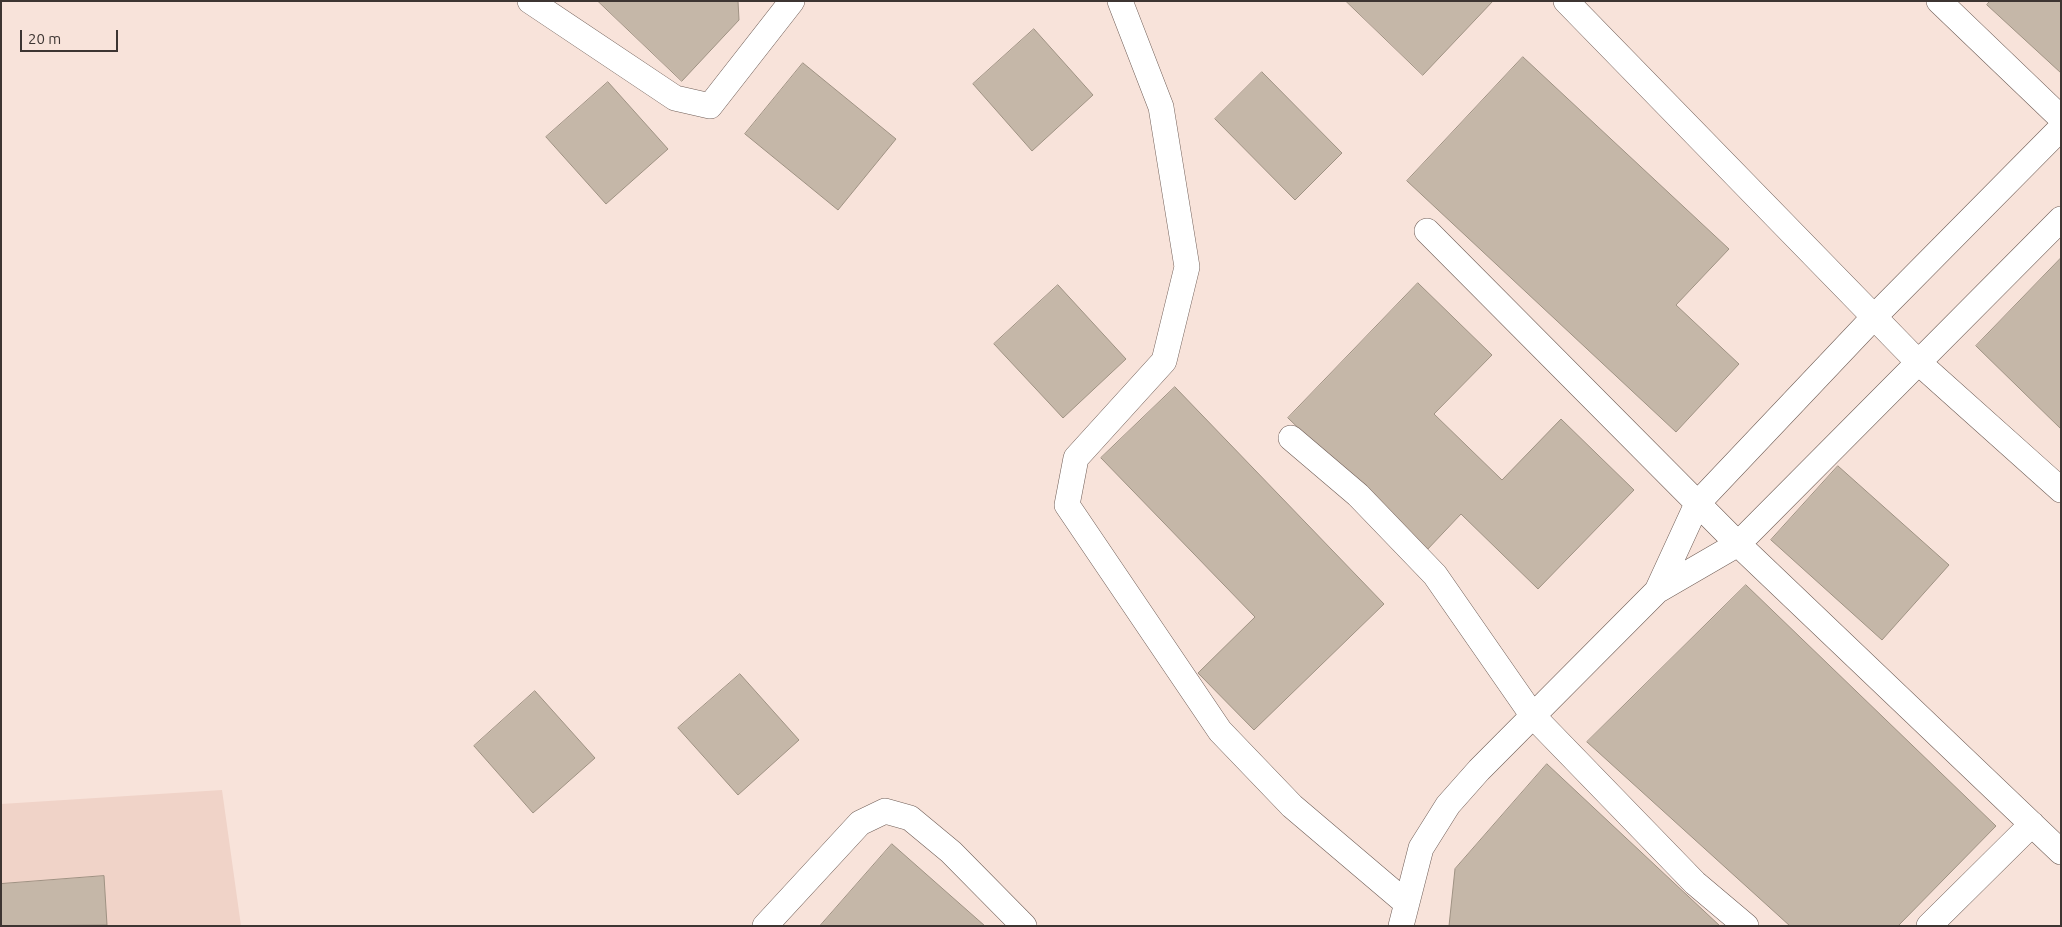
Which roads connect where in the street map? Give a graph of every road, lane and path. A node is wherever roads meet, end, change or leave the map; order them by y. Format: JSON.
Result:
{"nodes":[{"id":1,"x":530,"y":1,"type":"edge"},
{"id":2,"x":792,"y":1,"type":"edge"},
{"id":3,"x":1120,"y":1,"type":"edge"},
{"id":4,"x":1566,"y":1,"type":"edge"},
{"id":5,"x":1939,"y":1,"type":"edge"},
{"id":6,"x":2061,"y":118,"type":"edge"},
{"id":7,"x":2061,"y":128,"type":"edge"},
{"id":8,"x":2061,"y":219,"type":"edge"},
{"id":9,"x":1427,"y":231,"type":"dead end"},
{"id":10,"x":1874,"y":317,"type":"junction"},
{"id":11,"x":1918,"y":362,"type":"junction"},
{"id":12,"x":1291,"y":438,"type":"dead end"},
{"id":13,"x":2061,"y":490,"type":"edge"},
{"id":14,"x":1697,"y":504,"type":"junction"},
{"id":15,"x":1738,"y":544,"type":"junction"},
{"id":16,"x":1657,"y":591,"type":"junction"},
{"id":17,"x":1533,"y":716,"type":"junction"},
{"id":18,"x":2032,"y":824,"type":"junction"},
{"id":19,"x":2061,"y":852,"type":"edge"},
{"id":20,"x":1403,"y":914,"type":"edge"},
{"id":21,"x":765,"y":926,"type":"edge"},
{"id":22,"x":1024,"y":926,"type":"edge"},
{"id":23,"x":1746,"y":926,"type":"edge"},
{"id":24,"x":1929,"y":926,"type":"edge"}],
"edges":[{"from":1,"to":2,"type":"street"},
{"from":3,"to":20,"type":"street"},
{"from":4,"to":10,"type":"street"},
{"from":5,"to":6,"type":"street"},
{"from":7,"to":10,"type":"street"},
{"from":8,"to":11,"type":"street"},
{"from":9,"to":14,"type":"street"},
{"from":10,"to":11,"type":"street"},
{"from":10,"to":14,"type":"street"},
{"from":11,"to":13,"type":"street"},
{"from":11,"to":15,"type":"street"},
{"from":12,"to":17,"type":"street"},
{"from":14,"to":15,"type":"street"},
{"from":14,"to":16,"type":"street"},
{"from":15,"to":16,"type":"street"},
{"from":15,"to":18,"type":"street"},
{"from":16,"to":17,"type":"street"},
{"from":17,"to":20,"type":"street"},
{"from":17,"to":23,"type":"street"},
{"from":18,"to":19,"type":"street"},
{"from":18,"to":24,"type":"street"},
{"from":21,"to":22,"type":"street"}]}
